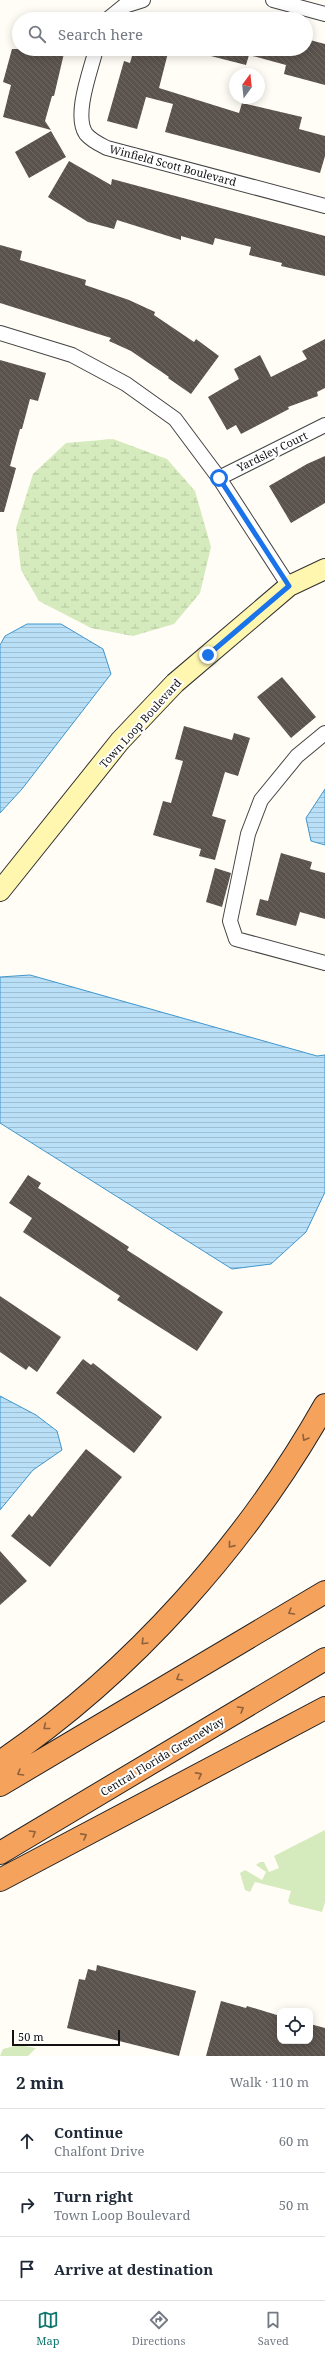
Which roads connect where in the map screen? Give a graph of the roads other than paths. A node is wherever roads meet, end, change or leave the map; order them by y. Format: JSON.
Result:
{"nodes":[{"id":1,"x":143,"y":0,"type":"edge"},
{"id":2,"x":273,"y":0,"type":"edge"},
{"id":3,"x":115,"y":12,"type":"edge"},
{"id":4,"x":325,"y":14,"type":"edge"},
{"id":5,"x":94,"y":56,"type":"edge"},
{"id":6,"x":325,"y":206,"type":"edge"},
{"id":7,"x":0,"y":333,"type":"edge"},
{"id":8,"x":325,"y":425,"type":"edge"},
{"id":9,"x":219,"y":478,"type":"junction"},
{"id":10,"x":325,"y":569,"type":"edge"},
{"id":11,"x":289,"y":586,"type":"junction"},
{"id":12,"x":325,"y":733,"type":"edge"},
{"id":13,"x":0,"y":891,"type":"edge"},
{"id":14,"x":325,"y":963,"type":"edge"},
{"id":15,"x":325,"y":1405,"type":"edge"},
{"id":16,"x":325,"y":1592,"type":"edge"},
{"id":17,"x":325,"y":1660,"type":"edge"},
{"id":18,"x":325,"y":1708,"type":"edge"},
{"id":19,"x":0,"y":1762,"type":"edge"},
{"id":20,"x":0,"y":1785,"type":"edge"},
{"id":21,"x":0,"y":1853,"type":"edge"},
{"id":22,"x":0,"y":1880,"type":"edge"}],
"edges":[{"from":1,"to":3,"type":"street"},
{"from":2,"to":4,"type":"street"},
{"from":5,"to":6,"type":"street","name":"Winfield Scott Boulevard"},
{"from":7,"to":9,"type":"street"},
{"from":8,"to":9,"type":"street","name":"Yardsley Court"},
{"from":9,"to":11,"type":"street"},
{"from":10,"to":11,"type":"street","name":"Town Loop Boulevard"},
{"from":11,"to":13,"type":"street","name":"Town Loop Boulevard"},
{"from":12,"to":14,"type":"street"},
{"from":15,"to":19,"type":"highway","one_way":true},
{"from":16,"to":20,"type":"highway","one_way":true},
{"from":21,"to":17,"type":"highway","name":"Central Florida GreeneWay","one_way":true},
{"from":22,"to":18,"type":"highway","one_way":true}]}
